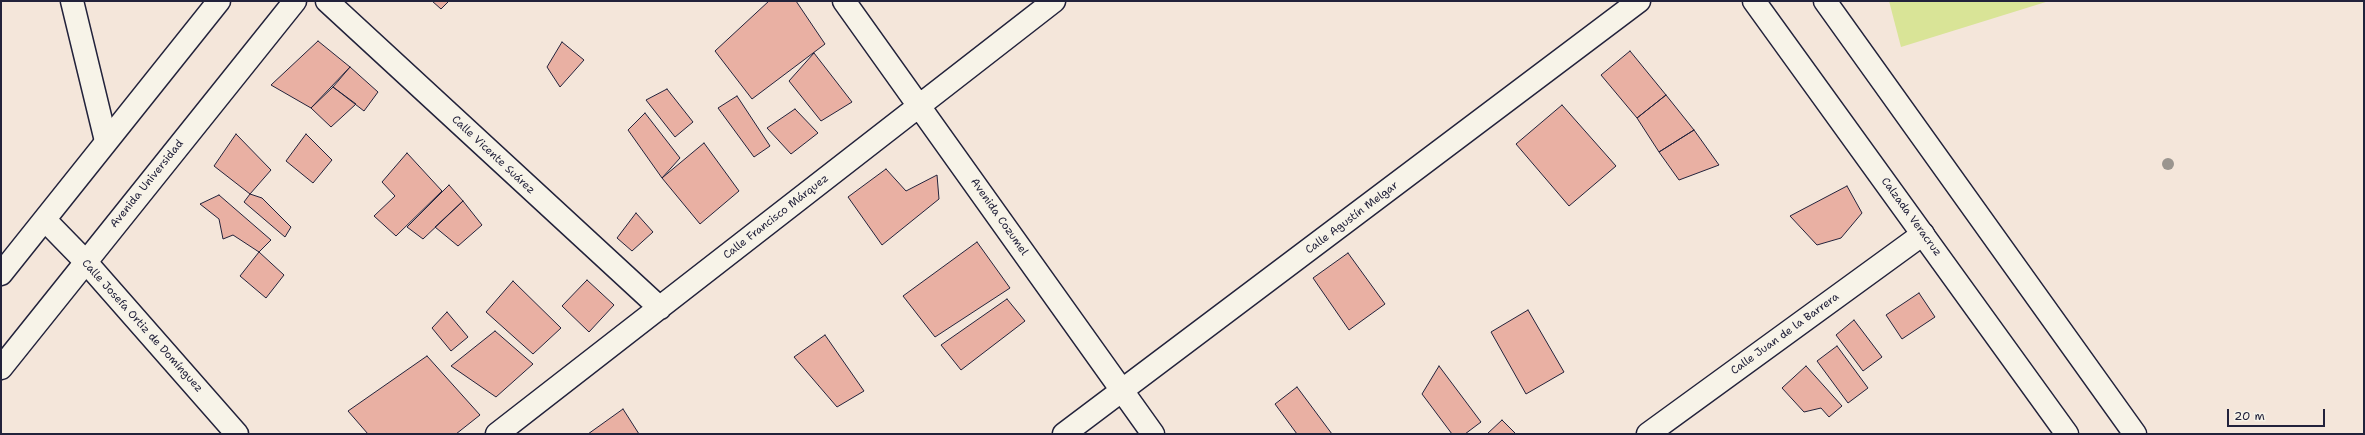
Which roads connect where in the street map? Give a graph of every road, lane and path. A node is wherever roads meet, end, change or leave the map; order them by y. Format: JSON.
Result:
{"nodes":[{"id":1,"x":72,"y":1,"type":"edge"},
{"id":2,"x":219,"y":1,"type":"edge"},
{"id":3,"x":295,"y":1,"type":"edge"},
{"id":4,"x":327,"y":1,"type":"edge"},
{"id":5,"x":844,"y":1,"type":"edge"},
{"id":6,"x":1054,"y":1,"type":"edge"},
{"id":7,"x":1639,"y":1,"type":"edge"},
{"id":8,"x":1754,"y":1,"type":"edge"},
{"id":9,"x":1825,"y":1,"type":"edge"},
{"id":10,"x":920,"y":105,"type":"junction"},
{"id":11,"x":106,"y":141,"type":"junction"},
{"id":12,"x":45,"y":220,"type":"junction"},
{"id":13,"x":1923,"y":234,"type":"junction"},
{"id":14,"x":85,"y":261,"type":"junction"},
{"id":15,"x":1,"y":274,"type":"edge"},
{"id":16,"x":660,"y":308,"type":"junction"},
{"id":17,"x":1,"y":368,"type":"edge"},
{"id":18,"x":1122,"y":392,"type":"junction"},
{"id":19,"x":238,"y":434,"type":"edge"},
{"id":20,"x":497,"y":434,"type":"edge"},
{"id":21,"x":1064,"y":434,"type":"edge"},
{"id":22,"x":1153,"y":434,"type":"edge"},
{"id":23,"x":1648,"y":434,"type":"edge"},
{"id":24,"x":2067,"y":434,"type":"edge"},
{"id":25,"x":2135,"y":434,"type":"edge"}],
"edges":[{"from":1,"to":11,"type":"street"},
{"from":2,"to":11,"type":"street"},
{"from":3,"to":14,"type":"street","name":"Avenida Universidad"},
{"from":4,"to":16,"type":"street","name":"Calle Vicente Suárez"},
{"from":5,"to":10,"type":"street","name":"Avenida Cozumel"},
{"from":6,"to":10,"type":"street","name":"Calle Francisco Márquez"},
{"from":7,"to":18,"type":"street","name":"Calle Agustín Melgar"},
{"from":8,"to":13,"type":"street","name":"Calzada Veracruz"},
{"from":9,"to":25,"type":"street"},
{"from":10,"to":16,"type":"street","name":"Calle Francisco Márquez"},
{"from":10,"to":18,"type":"street","name":"Avenida Cozumel"},
{"from":11,"to":12,"type":"street"},
{"from":12,"to":14,"type":"street","name":"Calle Josefa Ortiz de Domínguez"},
{"from":12,"to":15,"type":"street"},
{"from":13,"to":23,"type":"street","name":"Calle Juan de la Barrera"},
{"from":13,"to":24,"type":"street","name":"Calzada Veracruz"},
{"from":14,"to":17,"type":"street","name":"Avenida Universidad"},
{"from":14,"to":19,"type":"street","name":"Calle Josefa Ortiz de Domínguez"},
{"from":16,"to":20,"type":"street","name":"Calle Francisco Márquez"},
{"from":18,"to":21,"type":"street","name":"Calle Agustín Melgar"},
{"from":18,"to":22,"type":"street","name":"Avenida Cozumel"}]}
